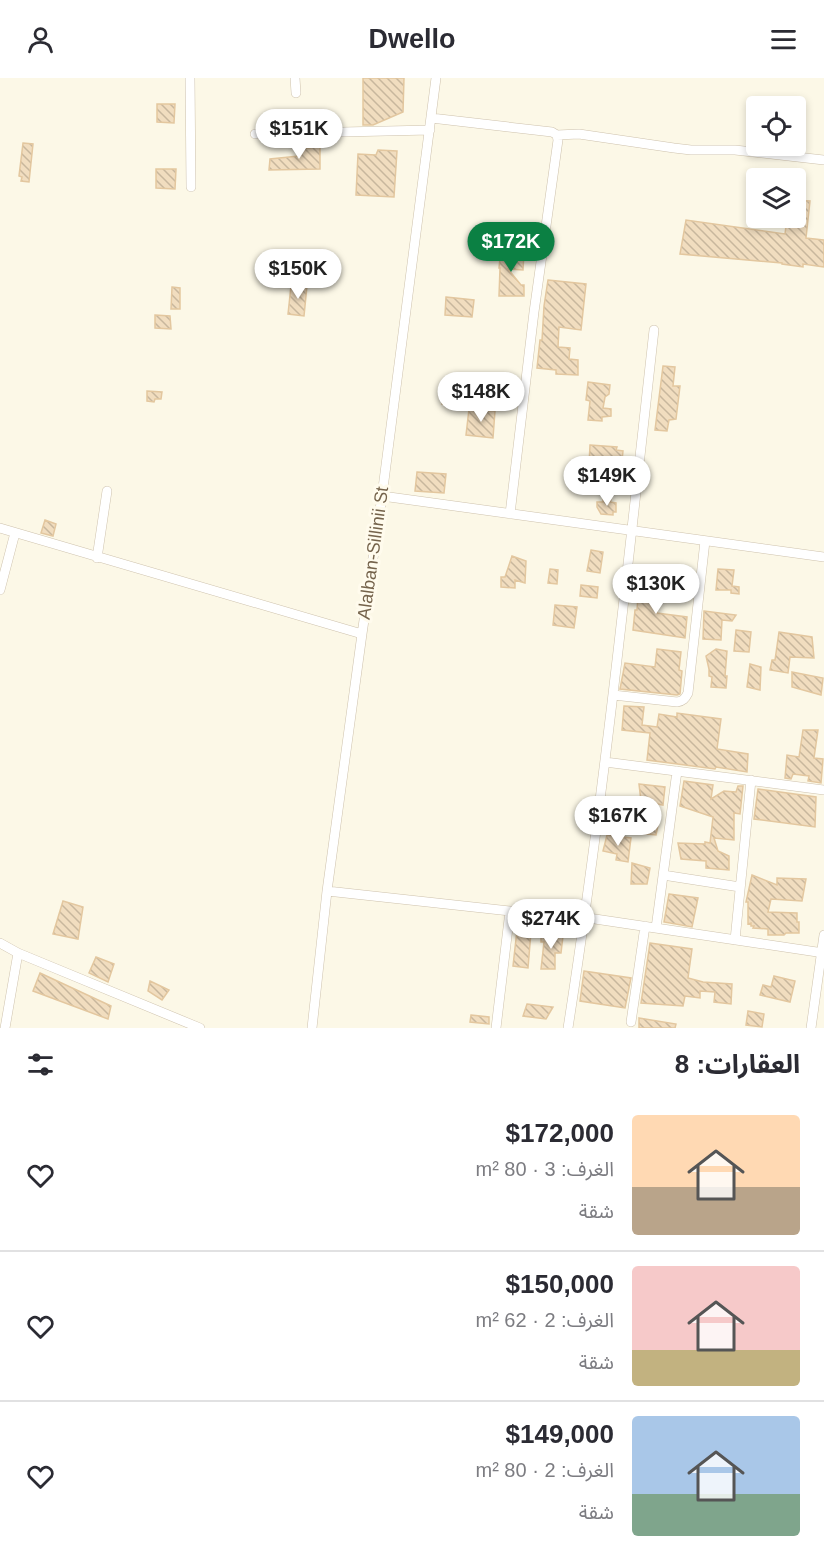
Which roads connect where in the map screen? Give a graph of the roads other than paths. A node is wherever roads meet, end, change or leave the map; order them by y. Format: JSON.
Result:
{"nodes":[{"id":1,"x":190,"y":78,"type":"edge"},
{"id":2,"x":295,"y":78,"type":"edge"},
{"id":3,"x":436,"y":78,"type":"edge"},
{"id":4,"x":296,"y":93,"type":"dead end"},
{"id":5,"x":431,"y":118,"type":"junction"},
{"id":6,"x":430,"y":130,"type":"junction"},
{"id":7,"x":255,"y":134,"type":"dead end"},
{"id":8,"x":557,"y":135,"type":"junction"},
{"id":9,"x":824,"y":160,"type":"edge"},
{"id":10,"x":191,"y":187,"type":"dead end"},
{"id":11,"x":654,"y":330,"type":"dead end"},
{"id":12,"x":107,"y":491,"type":"dead end"},
{"id":13,"x":382,"y":496,"type":"junction"},
{"id":14,"x":510,"y":514,"type":"junction"},
{"id":15,"x":0,"y":528,"type":"edge"},
{"id":16,"x":632,"y":531,"type":"junction"},
{"id":17,"x":15,"y":533,"type":"junction"},
{"id":18,"x":705,"y":541,"type":"junction"},
{"id":19,"x":824,"y":557,"type":"edge"},
{"id":20,"x":97,"y":558,"type":"junction"},
{"id":21,"x":0,"y":590,"type":"edge"},
{"id":22,"x":362,"y":634,"type":"junction"},
{"id":23,"x":613,"y":695,"type":"junction"},
{"id":24,"x":605,"y":762,"type":"junction"},
{"id":25,"x":677,"y":771,"type":"junction"},
{"id":26,"x":751,"y":780,"type":"junction"},
{"id":27,"x":824,"y":790,"type":"edge"},
{"id":28,"x":663,"y":876,"type":"junction"},
{"id":29,"x":740,"y":887,"type":"junction"},
{"id":30,"x":327,"y":891,"type":"junction"},
{"id":31,"x":510,"y":912,"type":"junction"},
{"id":32,"x":585,"y":917,"type":"junction"},
{"id":33,"x":645,"y":926,"type":"junction"},
{"id":34,"x":656,"y":928,"type":"junction"},
{"id":35,"x":824,"y":934,"type":"edge"},
{"id":36,"x":735,"y":940,"type":"junction"},
{"id":37,"x":0,"y":943,"type":"edge"},
{"id":38,"x":18,"y":952,"type":"junction"},
{"id":39,"x":823,"y":953,"type":"edge"},
{"id":40,"x":631,"y":1022,"type":"dead end"},
{"id":41,"x":5,"y":1028,"type":"edge"},
{"id":42,"x":200,"y":1028,"type":"edge"},
{"id":43,"x":312,"y":1028,"type":"edge"},
{"id":44,"x":496,"y":1028,"type":"edge"},
{"id":45,"x":568,"y":1028,"type":"edge"},
{"id":46,"x":811,"y":1028,"type":"edge"}],
"edges":[{"from":1,"to":10,"type":"street"},
{"from":2,"to":4,"type":"street"},
{"from":3,"to":5,"type":"street","name":"Alalban-Sillinii St"},
{"from":5,"to":6,"type":"street","name":"Alalban-Sillinii St"},
{"from":5,"to":8,"type":"street"},
{"from":6,"to":7,"type":"street"},
{"from":6,"to":13,"type":"street","name":"Alalban-Sillinii St"},
{"from":8,"to":9,"type":"street"},
{"from":8,"to":14,"type":"street"},
{"from":11,"to":16,"type":"street"},
{"from":12,"to":20,"type":"street"},
{"from":13,"to":14,"type":"street"},
{"from":13,"to":22,"type":"street","name":"Alalban-Sillinii St"},
{"from":14,"to":16,"type":"street"},
{"from":15,"to":17,"type":"street"},
{"from":16,"to":18,"type":"street"},
{"from":16,"to":23,"type":"street"},
{"from":17,"to":20,"type":"street"},
{"from":17,"to":21,"type":"street"},
{"from":18,"to":19,"type":"street"},
{"from":18,"to":23,"type":"street"},
{"from":20,"to":22,"type":"street"},
{"from":22,"to":30,"type":"street","name":"Alalban-Sillinii St"},
{"from":23,"to":24,"type":"street"},
{"from":24,"to":25,"type":"street"},
{"from":24,"to":32,"type":"street"},
{"from":25,"to":26,"type":"street"},
{"from":25,"to":28,"type":"street"},
{"from":26,"to":27,"type":"street"},
{"from":26,"to":29,"type":"street"},
{"from":28,"to":29,"type":"street"},
{"from":28,"to":34,"type":"street"},
{"from":29,"to":36,"type":"street"},
{"from":30,"to":31,"type":"street"},
{"from":30,"to":43,"type":"street","name":"Alalban-Sillinii St"},
{"from":31,"to":32,"type":"street"},
{"from":31,"to":44,"type":"street"},
{"from":32,"to":33,"type":"street"},
{"from":32,"to":45,"type":"street"},
{"from":33,"to":34,"type":"street"},
{"from":33,"to":40,"type":"street"},
{"from":34,"to":36,"type":"street"},
{"from":35,"to":39,"type":"street"},
{"from":36,"to":39,"type":"street"},
{"from":37,"to":38,"type":"street"},
{"from":38,"to":41,"type":"street"},
{"from":38,"to":42,"type":"street"},
{"from":39,"to":46,"type":"street"}]}
